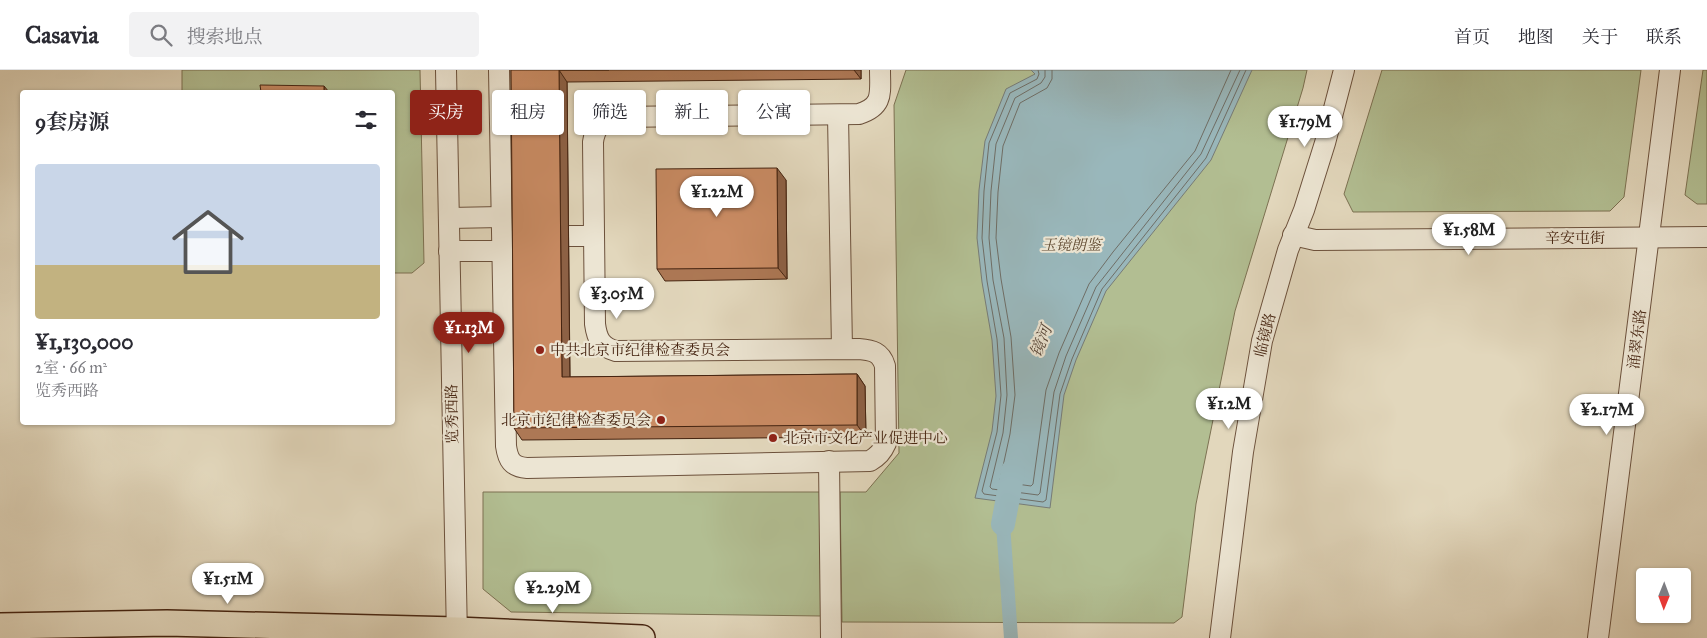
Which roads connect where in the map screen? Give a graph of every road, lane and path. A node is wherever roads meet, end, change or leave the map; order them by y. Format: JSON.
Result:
{"nodes":[{"id":1,"x":446,"y":70,"type":"edge"},
{"id":2,"x":498,"y":70,"type":"edge"},
{"id":3,"x":880,"y":70,"type":"edge"},
{"id":4,"x":1344,"y":70,"type":"edge"},
{"id":5,"x":1670,"y":70,"type":"edge"},
{"id":6,"x":838,"y":115,"type":"junction"},
{"id":7,"x":449,"y":218,"type":"junction"},
{"id":8,"x":1294,"y":234,"type":"junction"},
{"id":9,"x":501,"y":235,"type":"junction"},
{"id":10,"x":594,"y":236,"type":"junction"},
{"id":11,"x":1650,"y":237,"type":"junction"},
{"id":12,"x":1707,"y":237,"type":"edge"},
{"id":13,"x":449,"y":251,"type":"junction"},
{"id":14,"x":842,"y":349,"type":"junction"},
{"id":15,"x":829,"y":461,"type":"junction"},
{"id":16,"x":0,"y":626,"type":"edge"},
{"id":17,"x":167,"y":631,"type":"edge"},
{"id":18,"x":457,"y":634,"type":"edge"},
{"id":19,"x":642,"y":638,"type":"edge"},
{"id":20,"x":830,"y":638,"type":"edge"},
{"id":21,"x":1220,"y":638,"type":"edge"},
{"id":22,"x":1598,"y":638,"type":"edge"}],
"edges":[{"from":1,"to":7,"type":"street","name":"览秀西路"},
{"from":2,"to":9,"type":"street"},
{"from":3,"to":6,"type":"street"},
{"from":4,"to":8,"type":"street","name":"临镜路"},
{"from":5,"to":11,"type":"street","name":"涌翠东路"},
{"from":6,"to":10,"type":"street"},
{"from":6,"to":14,"type":"street"},
{"from":7,"to":9,"type":"street"},
{"from":7,"to":13,"type":"street","name":"览秀西路"},
{"from":8,"to":11,"type":"street","name":"辛安屯街"},
{"from":8,"to":21,"type":"street","name":"临镜路"},
{"from":9,"to":10,"type":"street"},
{"from":9,"to":13,"type":"street"},
{"from":9,"to":15,"type":"street"},
{"from":10,"to":14,"type":"street"},
{"from":11,"to":12,"type":"street","name":"辛安屯街"},
{"from":11,"to":22,"type":"street","name":"涌翠东路"},
{"from":13,"to":18,"type":"street","name":"览秀西路"},
{"from":14,"to":15,"type":"street"},
{"from":15,"to":20,"type":"street"},
{"from":16,"to":17,"type":"main road"},
{"from":17,"to":18,"type":"main road"},
{"from":18,"to":19,"type":"main road"}]}
